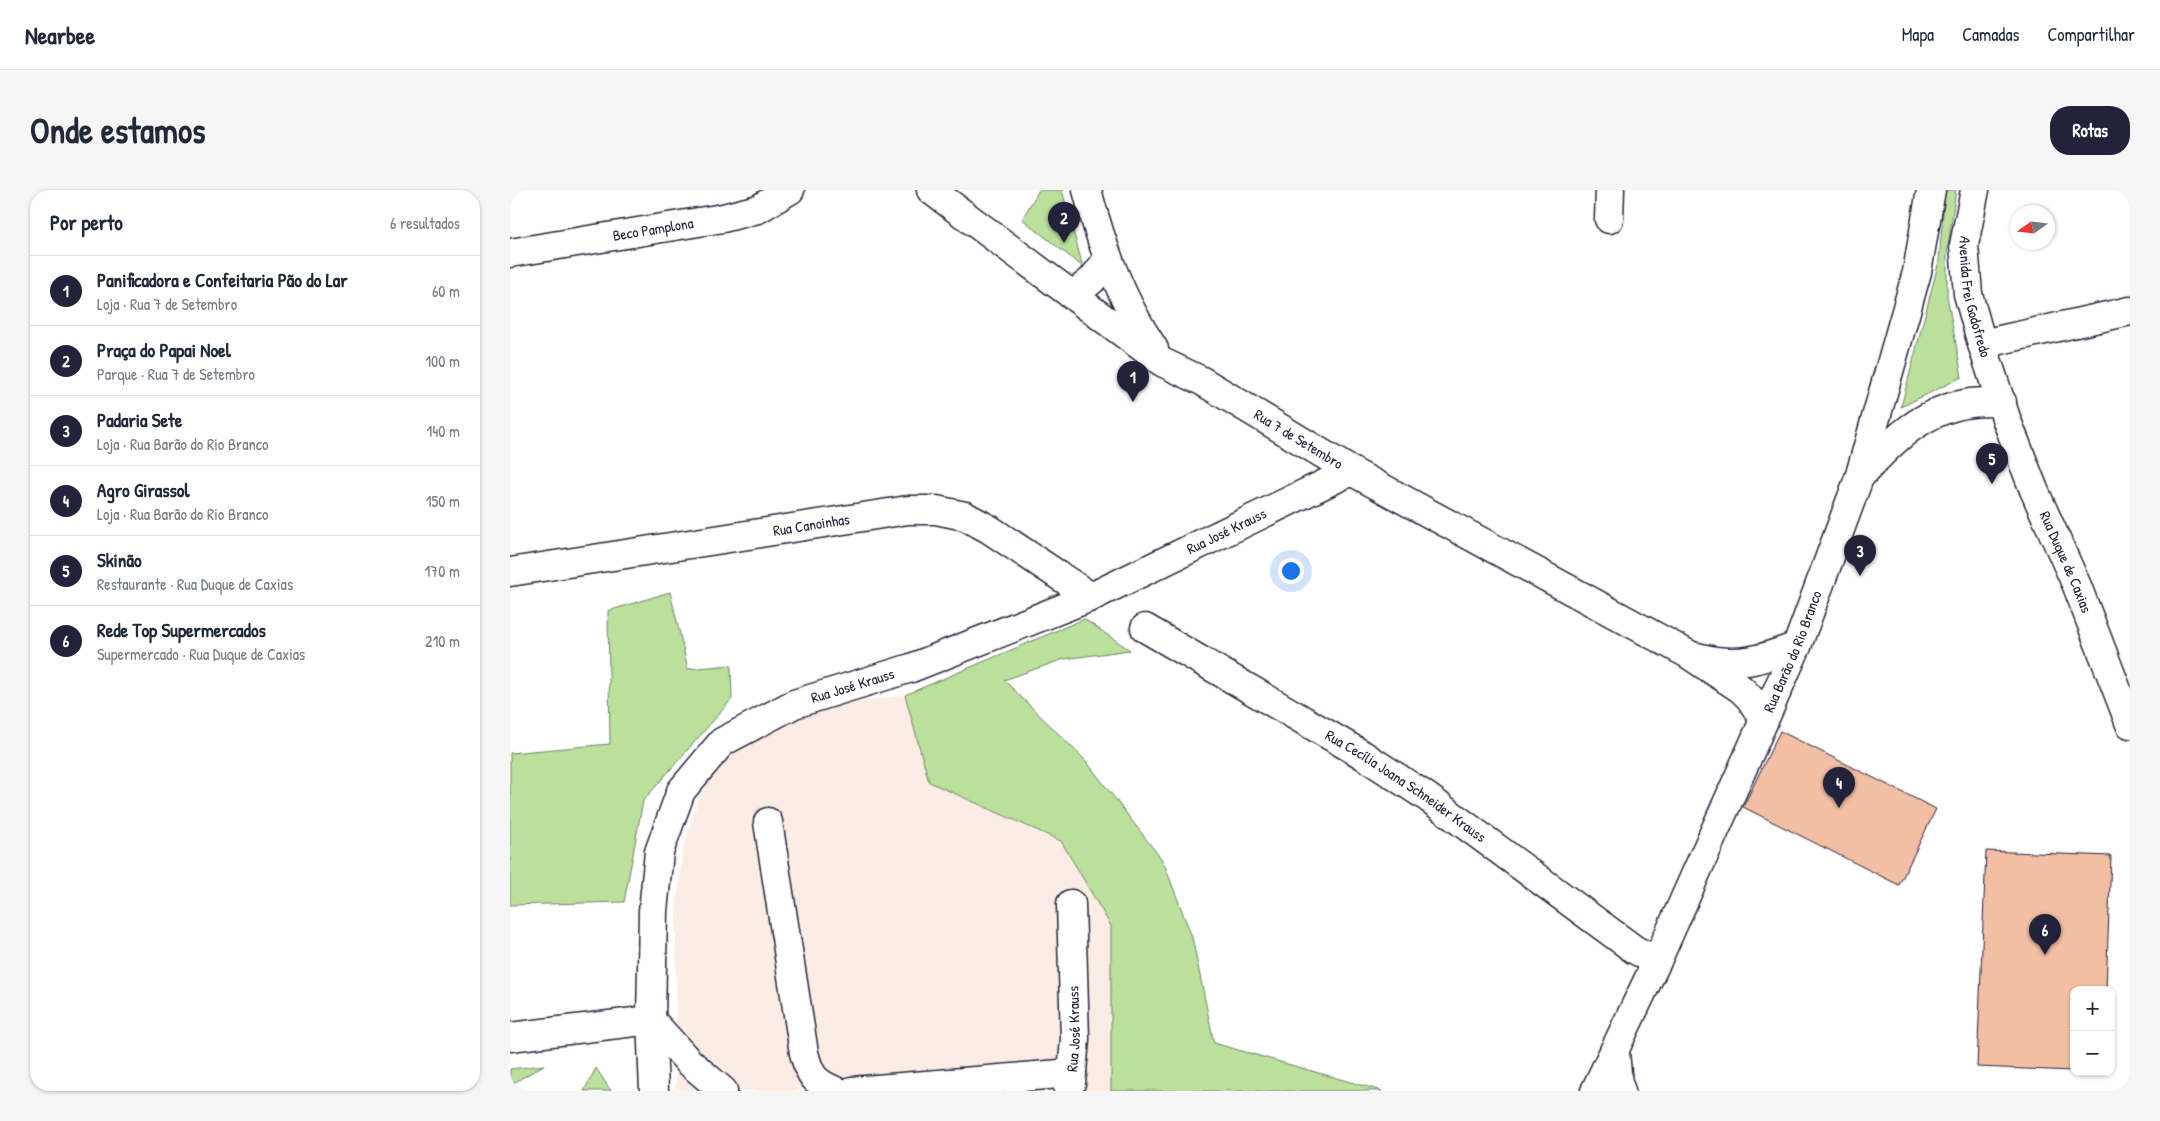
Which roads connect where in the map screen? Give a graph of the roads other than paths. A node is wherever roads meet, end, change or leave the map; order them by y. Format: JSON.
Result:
{"nodes":[{"id":1,"x":790,"y":190,"type":"edge"},
{"id":2,"x":931,"y":190,"type":"edge"},
{"id":3,"x":1087,"y":190,"type":"edge"},
{"id":4,"x":1610,"y":190,"type":"edge"},
{"id":5,"x":1931,"y":190,"type":"edge"},
{"id":6,"x":1975,"y":190,"type":"edge"},
{"id":7,"x":1609,"y":220,"type":"dead end"},
{"id":8,"x":510,"y":253,"type":"edge"},
{"id":9,"x":1108,"y":259,"type":"junction"},
{"id":10,"x":1072,"y":295,"type":"junction"},
{"id":11,"x":2130,"y":311,"type":"edge"},
{"id":12,"x":1982,"y":344,"type":"junction"},
{"id":13,"x":1162,"y":362,"type":"junction"},
{"id":14,"x":2002,"y":402,"type":"junction"},
{"id":15,"x":1350,"y":471,"type":"junction"},
{"id":16,"x":1859,"y":478,"type":"junction"},
{"id":17,"x":510,"y":572,"type":"edge"},
{"id":18,"x":1091,"y":597,"type":"junction"},
{"id":19,"x":1145,"y":628,"type":"dead end"},
{"id":20,"x":1797,"y":646,"type":"junction"},
{"id":21,"x":1688,"y":654,"type":"junction"},
{"id":22,"x":1764,"y":720,"type":"junction"},
{"id":23,"x":2130,"y":724,"type":"edge"},
{"id":24,"x":768,"y":822,"type":"dead end"},
{"id":25,"x":1071,"y":904,"type":"dead end"},
{"id":26,"x":1657,"y":960,"type":"junction"},
{"id":27,"x":651,"y":1020,"type":"junction"},
{"id":28,"x":510,"y":1037,"type":"edge"},
{"id":29,"x":1615,"y":1052,"type":"junction"},
{"id":30,"x":1070,"y":1082,"type":"edge"},
{"id":31,"x":953,"y":1087,"type":"edge"},
{"id":32,"x":654,"y":1091,"type":"edge"},
{"id":33,"x":723,"y":1091,"type":"edge"},
{"id":34,"x":836,"y":1091,"type":"edge"},
{"id":35,"x":852,"y":1091,"type":"edge"},
{"id":36,"x":1595,"y":1091,"type":"edge"},
{"id":37,"x":1621,"y":1091,"type":"edge"}],
"edges":[{"from":1,"to":8,"type":"street","name":"Beco Pamplona"},
{"from":2,"to":10,"type":"street","name":"Rua 7 de Setembro"},
{"from":3,"to":9,"type":"street"},
{"from":4,"to":7,"type":"street"},
{"from":5,"to":16,"type":"street","name":"Rua Barão do Rio Branco"},
{"from":6,"to":12,"type":"street","name":"Avenida Frei Godofredo"},
{"from":9,"to":10,"type":"street"},
{"from":9,"to":13,"type":"street"},
{"from":10,"to":13,"type":"street","name":"Rua 7 de Setembro"},
{"from":11,"to":12,"type":"street"},
{"from":12,"to":14,"type":"street","name":"Avenida Frei Godofredo"},
{"from":13,"to":15,"type":"street","name":"Rua 7 de Setembro"},
{"from":14,"to":16,"type":"street"},
{"from":14,"to":23,"type":"street","name":"Rua Duque de Caxias"},
{"from":15,"to":18,"type":"street","name":"Rua José Krauss"},
{"from":15,"to":21,"type":"street","name":"Rua 7 de Setembro"},
{"from":16,"to":20,"type":"street","name":"Rua Barão do Rio Branco"},
{"from":17,"to":18,"type":"street","name":"Rua Canoinhas"},
{"from":18,"to":27,"type":"street","name":"Rua José Krauss"},
{"from":19,"to":26,"type":"street","name":"Rua Cecília Joana Schneider Krauss"},
{"from":20,"to":21,"type":"street","name":"Rua 7 de Setembro"},
{"from":20,"to":22,"type":"street","name":"Rua Barão do Rio Branco"},
{"from":21,"to":22,"type":"street","name":"Rua 7 de Setembro"},
{"from":22,"to":26,"type":"street","name":"Rua Barão do Rio Branco"},
{"from":24,"to":34,"type":"street"},
{"from":25,"to":30,"type":"street","name":"Rua José Krauss"},
{"from":26,"to":29,"type":"street","name":"Rua Barão do Rio Branco"},
{"from":27,"to":28,"type":"street"},
{"from":27,"to":32,"type":"street","name":"Rua José Krauss"},
{"from":27,"to":33,"type":"street"},
{"from":29,"to":36,"type":"street","name":"Rua Barão do Rio Branco"},
{"from":29,"to":37,"type":"street"},
{"from":30,"to":31,"type":"street"},
{"from":31,"to":35,"type":"street"}]}
